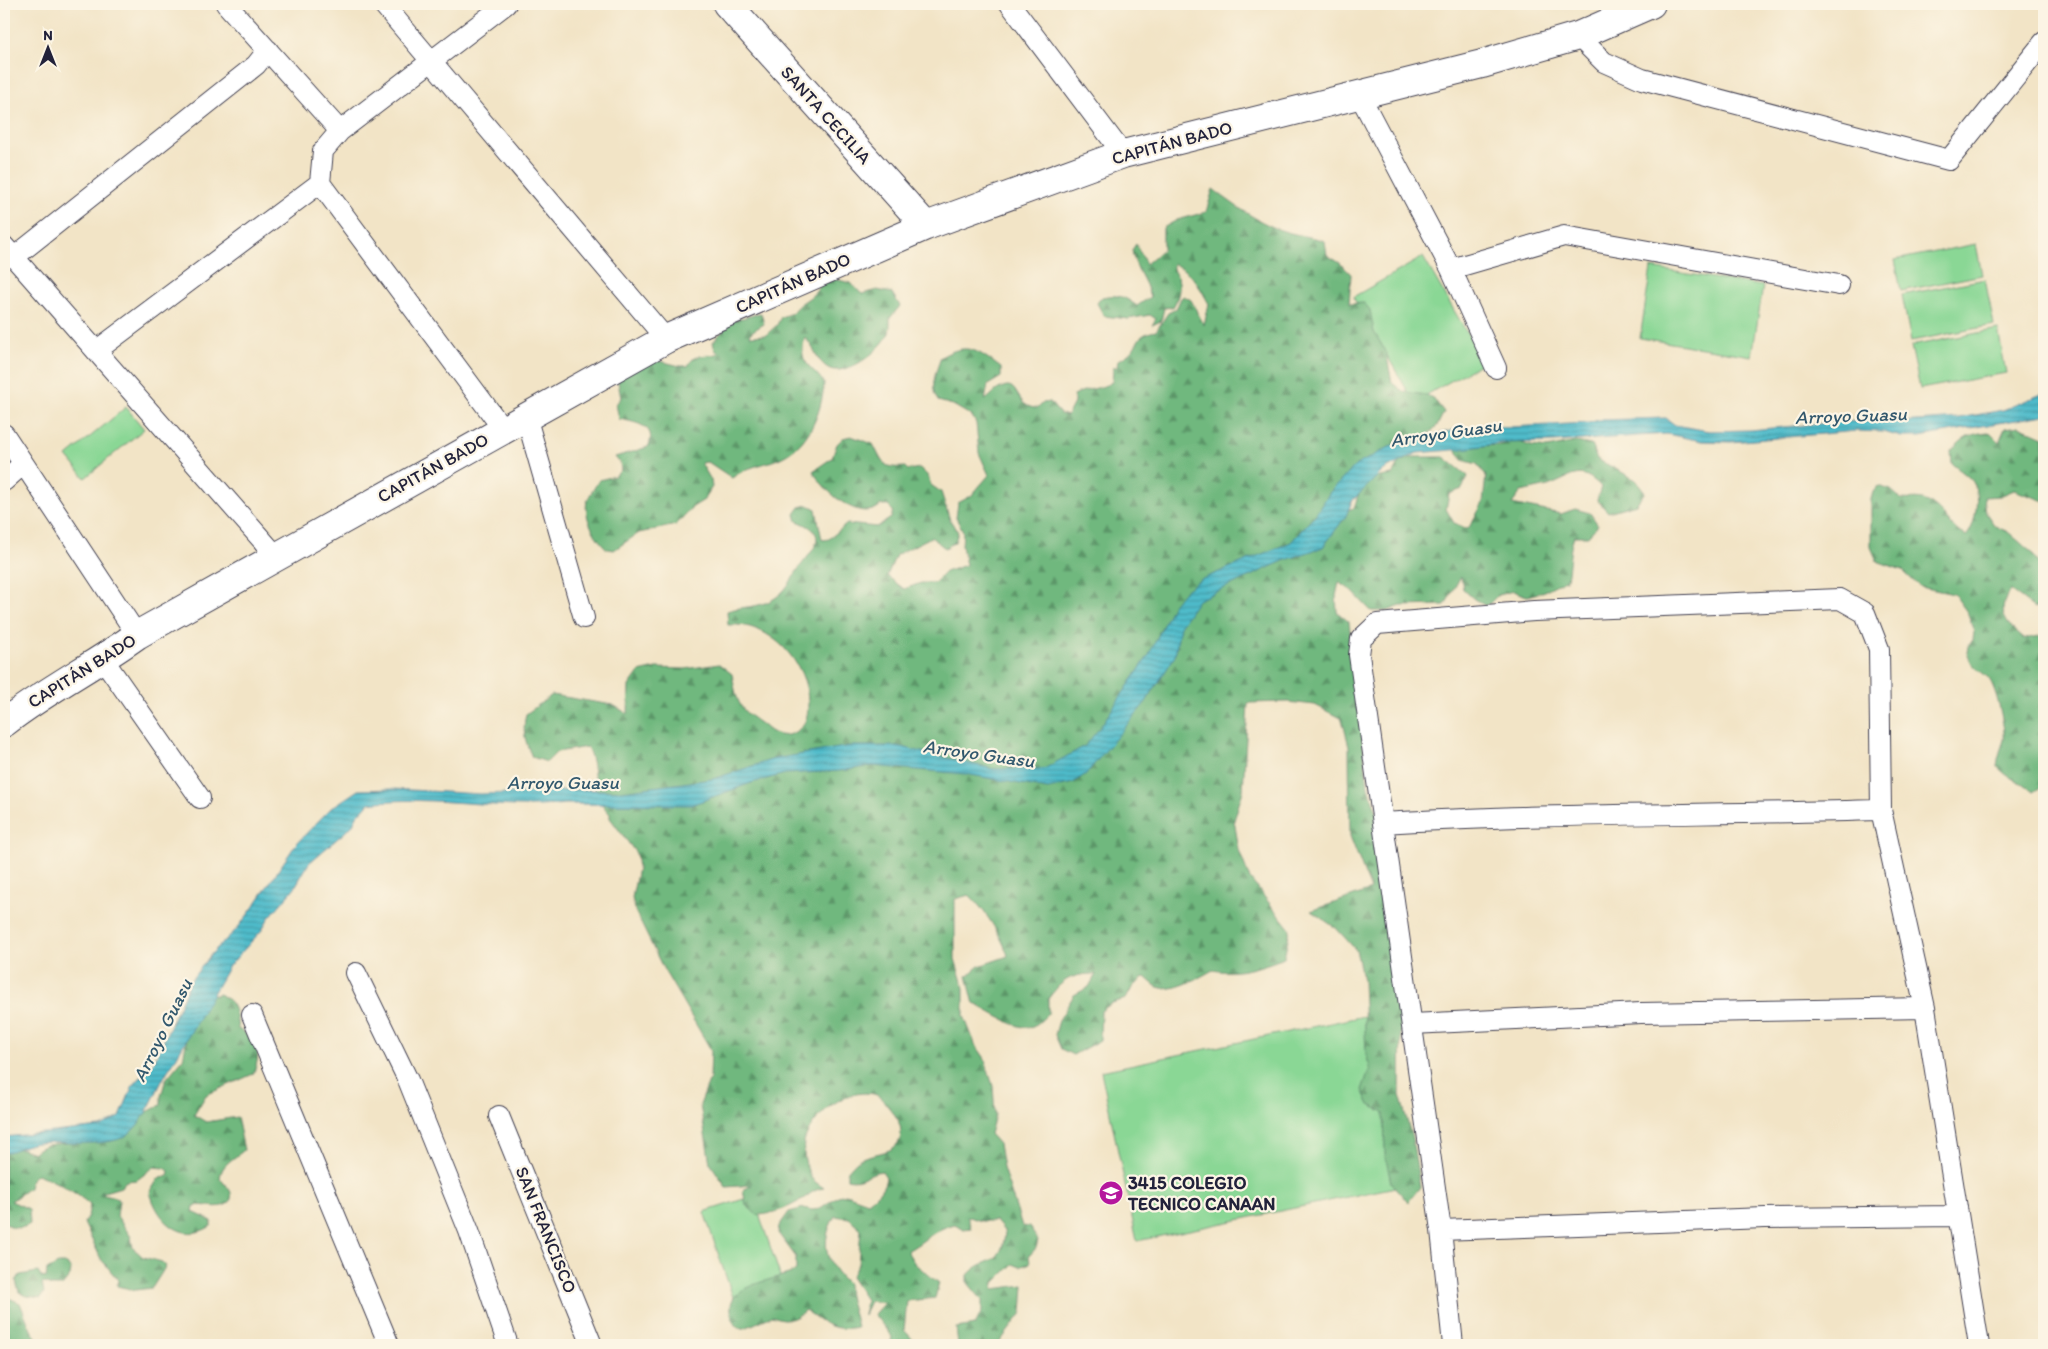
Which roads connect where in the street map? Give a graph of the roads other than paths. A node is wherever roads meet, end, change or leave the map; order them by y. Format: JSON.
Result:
{"nodes":[{"id":1,"x":226,"y":4,"type":"edge"},
{"id":2,"x":383,"y":4,"type":"edge"},
{"id":3,"x":506,"y":4,"type":"edge"},
{"id":4,"x":726,"y":4,"type":"edge"},
{"id":5,"x":1010,"y":4,"type":"edge"},
{"id":6,"x":1651,"y":4,"type":"edge"},
{"id":7,"x":1578,"y":36,"type":"junction"},
{"id":8,"x":2044,"y":42,"type":"edge"},
{"id":9,"x":268,"y":50,"type":"junction"},
{"id":10,"x":433,"y":61,"type":"junction"},
{"id":11,"x":1360,"y":96,"type":"junction"},
{"id":12,"x":340,"y":131,"type":"junction"},
{"id":13,"x":1123,"y":154,"type":"junction"},
{"id":14,"x":320,"y":182,"type":"junction"},
{"id":15,"x":926,"y":226,"type":"junction"},
{"id":16,"x":8,"y":252,"type":"edge"},
{"id":17,"x":1451,"y":268,"type":"junction"},
{"id":18,"x":1839,"y":285,"type":"dead end"},
{"id":19,"x":666,"y":339,"type":"junction"},
{"id":20,"x":96,"y":351,"type":"junction"},
{"id":21,"x":1496,"y":368,"type":"dead end"},
{"id":22,"x":515,"y":422,"type":"junction"},
{"id":23,"x":4,"y":434,"type":"edge"},
{"id":24,"x":23,"y":464,"type":"junction"},
{"id":25,"x":4,"y":481,"type":"edge"},
{"id":26,"x":277,"y":557,"type":"junction"},
{"id":27,"x":584,"y":618,"type":"dead end"},
{"id":28,"x":137,"y":635,"type":"junction"},
{"id":29,"x":103,"y":659,"type":"junction"},
{"id":30,"x":4,"y":723,"type":"edge"},
{"id":31,"x":200,"y":798,"type":"dead end"},
{"id":32,"x":1882,"y":810,"type":"junction"},
{"id":33,"x":1383,"y":823,"type":"junction"},
{"id":34,"x":356,"y":973,"type":"dead end"},
{"id":35,"x":1925,"y":1008,"type":"junction"},
{"id":36,"x":252,"y":1015,"type":"dead end"},
{"id":37,"x":1412,"y":1024,"type":"junction"},
{"id":38,"x":499,"y":1116,"type":"dead end"},
{"id":39,"x":1957,"y":1216,"type":"junction"},
{"id":40,"x":1441,"y":1230,"type":"junction"},
{"id":41,"x":389,"y":1345,"type":"edge"},
{"id":42,"x":508,"y":1345,"type":"edge"},
{"id":43,"x":592,"y":1345,"type":"edge"},
{"id":44,"x":1453,"y":1345,"type":"edge"},
{"id":45,"x":1979,"y":1345,"type":"edge"}],
"edges":[{"from":1,"to":9,"type":"street"},
{"from":2,"to":10,"type":"street"},
{"from":3,"to":10,"type":"street"},
{"from":4,"to":15,"type":"street","name":"SANTA CECILIA"},
{"from":5,"to":13,"type":"street"},
{"from":6,"to":7,"type":"street","name":"CAPITÁN BADO"},
{"from":7,"to":8,"type":"street"},
{"from":7,"to":11,"type":"street","name":"CAPITÁN BADO"},
{"from":9,"to":12,"type":"street"},
{"from":9,"to":16,"type":"street"},
{"from":10,"to":12,"type":"street"},
{"from":10,"to":19,"type":"street"},
{"from":11,"to":13,"type":"street","name":"CAPITÁN BADO"},
{"from":11,"to":17,"type":"street"},
{"from":12,"to":14,"type":"street"},
{"from":13,"to":15,"type":"street","name":"CAPITÁN BADO"},
{"from":14,"to":20,"type":"street"},
{"from":14,"to":22,"type":"street"},
{"from":15,"to":19,"type":"street","name":"CAPITÁN BADO"},
{"from":16,"to":20,"type":"street"},
{"from":17,"to":18,"type":"street"},
{"from":17,"to":21,"type":"street"},
{"from":19,"to":22,"type":"street","name":"CAPITÁN BADO"},
{"from":20,"to":26,"type":"street"},
{"from":22,"to":26,"type":"street","name":"CAPITÁN BADO"},
{"from":22,"to":27,"type":"street"},
{"from":23,"to":24,"type":"street"},
{"from":24,"to":25,"type":"street"},
{"from":24,"to":28,"type":"street"},
{"from":26,"to":28,"type":"street","name":"CAPITÁN BADO"},
{"from":28,"to":29,"type":"street","name":"CAPITÁN BADO"},
{"from":29,"to":30,"type":"street","name":"CAPITÁN BADO"},
{"from":29,"to":31,"type":"street"},
{"from":32,"to":33,"type":"street"},
{"from":32,"to":33,"type":"street"},
{"from":32,"to":35,"type":"street"},
{"from":33,"to":37,"type":"street"},
{"from":34,"to":42,"type":"street"},
{"from":35,"to":37,"type":"street"},
{"from":35,"to":39,"type":"street"},
{"from":36,"to":41,"type":"street"},
{"from":37,"to":40,"type":"street"},
{"from":38,"to":43,"type":"street","name":"SAN FRANCISCO"},
{"from":39,"to":40,"type":"street"},
{"from":39,"to":45,"type":"street"},
{"from":40,"to":44,"type":"street"}]}
